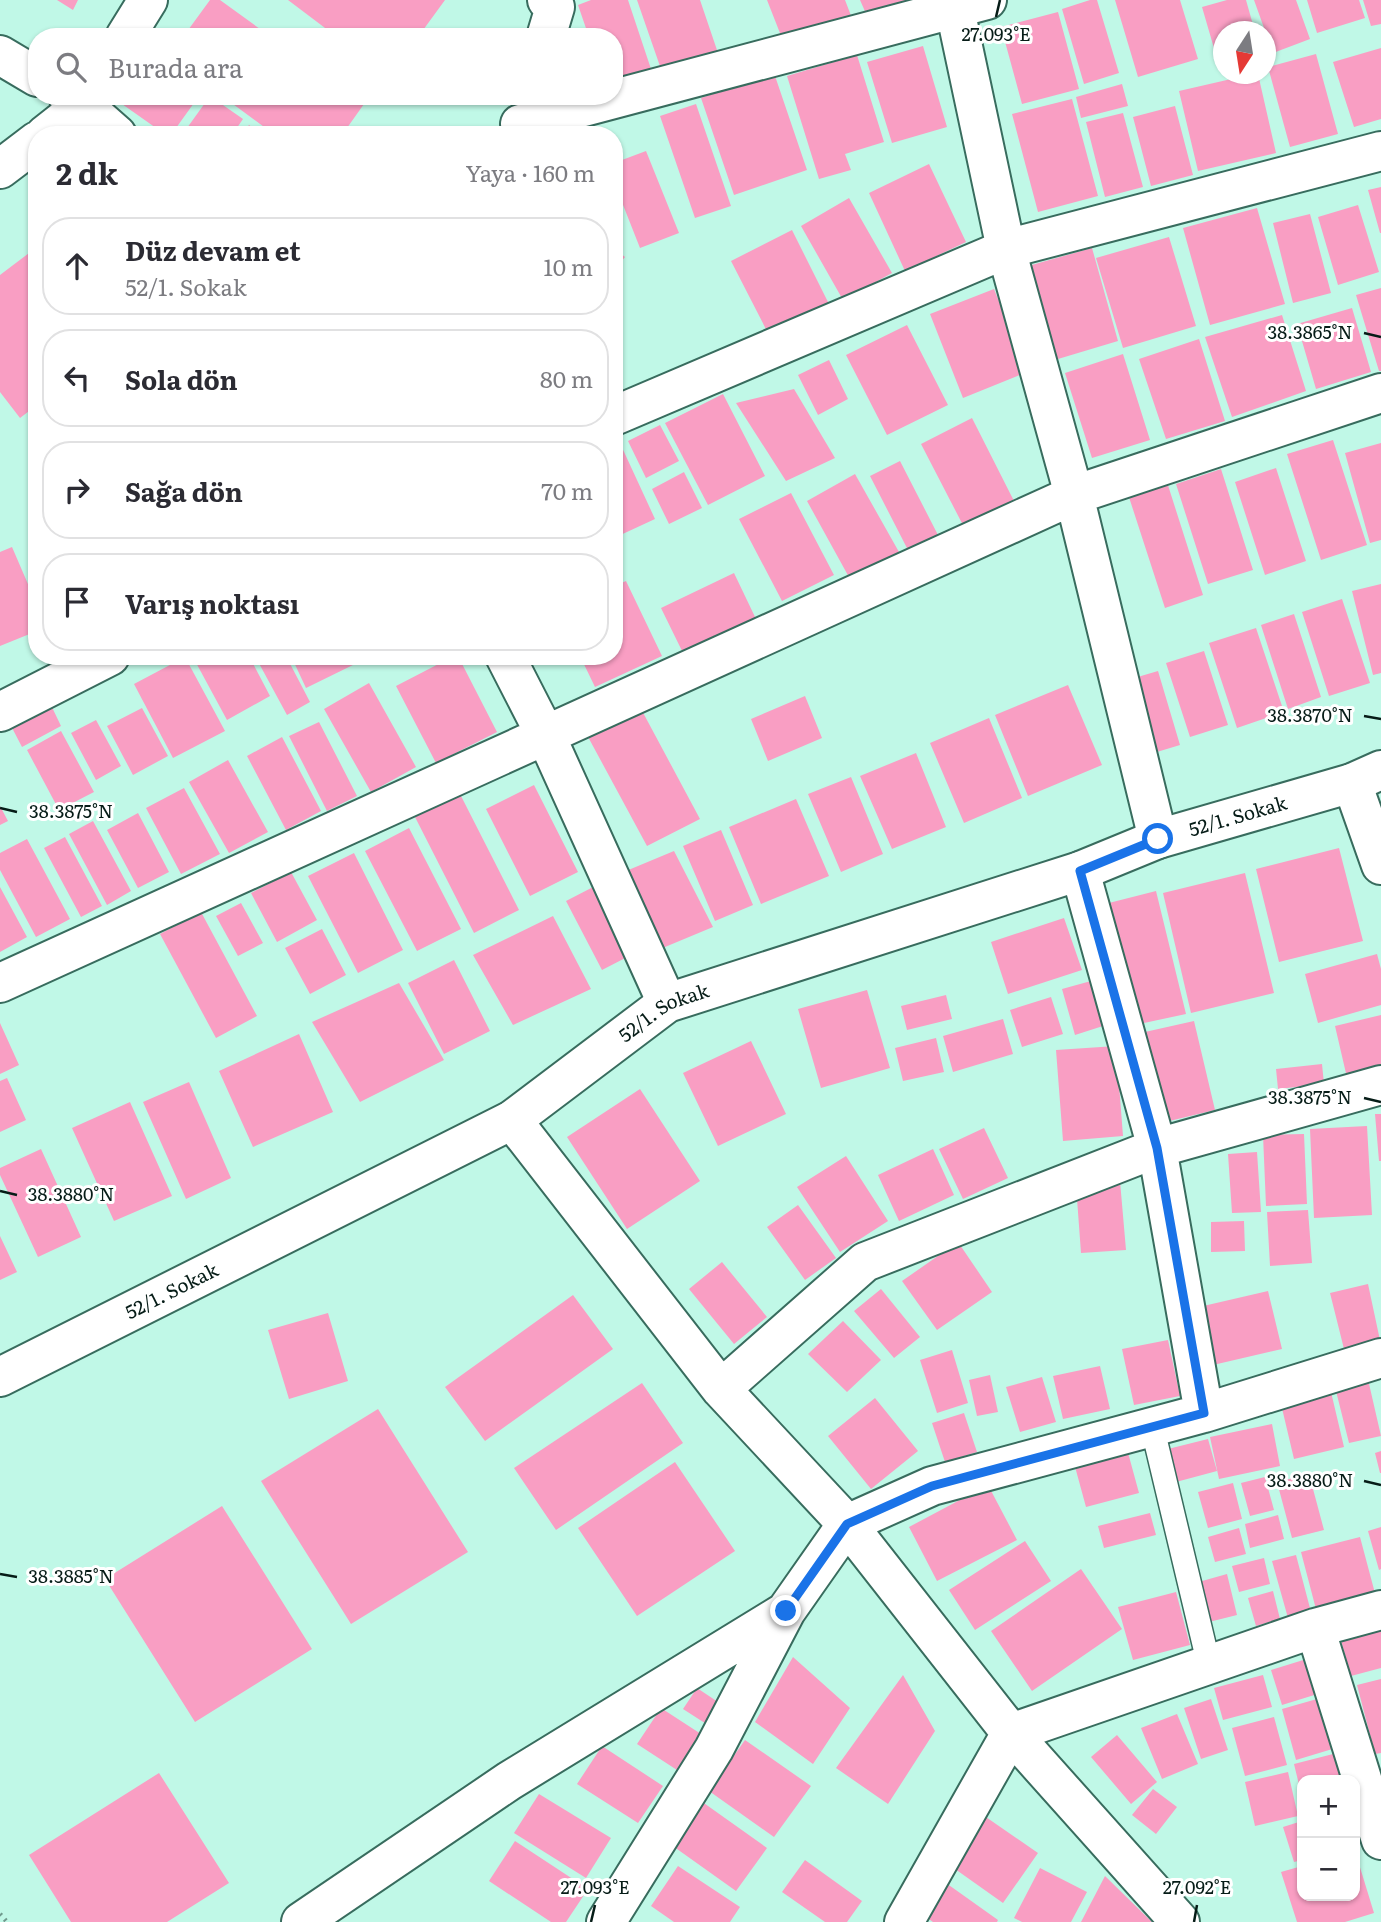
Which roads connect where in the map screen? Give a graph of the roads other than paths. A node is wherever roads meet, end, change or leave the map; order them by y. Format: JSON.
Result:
{"nodes":[{"id":1,"x":148,"y":0,"type":"edge"},
{"id":2,"x":547,"y":0,"type":"edge"},
{"id":3,"x":965,"y":3,"type":"edge"},
{"id":4,"x":131,"y":28,"type":"edge"},
{"id":5,"x":549,"y":28,"type":"edge"},
{"id":6,"x":0,"y":55,"type":"edge"},
{"id":7,"x":28,"y":72,"type":"edge"},
{"id":8,"x":623,"y":91,"type":"edge"},
{"id":9,"x":74,"y":105,"type":"edge"},
{"id":10,"x":86,"y":105,"type":"edge"},
{"id":11,"x":570,"y":105,"type":"edge"},
{"id":12,"x":520,"y":118,"type":"edge"},
{"id":13,"x":54,"y":126,"type":"edge"},
{"id":14,"x":108,"y":126,"type":"edge"},
{"id":15,"x":28,"y":148,"type":"edge"},
{"id":16,"x":1381,"y":151,"type":"edge"},
{"id":17,"x":0,"y":169,"type":"edge"},
{"id":18,"x":1006,"y":248,"type":"junction"},
{"id":19,"x":1381,"y":393,"type":"edge"},
{"id":20,"x":623,"y":412,"type":"edge"},
{"id":21,"x":1074,"y":495,"type":"junction"},
{"id":22,"x":92,"y":665,"type":"edge"},
{"id":23,"x":510,"y":665,"type":"edge"},
{"id":24,"x":0,"y":712,"type":"edge"},
{"id":25,"x":546,"y":736,"type":"junction"},
{"id":26,"x":1366,"y":776,"type":"edge"},
{"id":27,"x":1158,"y":839,"type":"junction"},
{"id":28,"x":1381,"y":865,"type":"edge"},
{"id":29,"x":1080,"y":871,"type":"junction"},
{"id":30,"x":0,"y":984,"type":"edge"},
{"id":31,"x":667,"y":1003,"type":"junction"},
{"id":32,"x":1381,"y":1085,"type":"edge"},
{"id":33,"x":512,"y":1120,"type":"junction"},
{"id":34,"x":1157,"y":1148,"type":"junction"},
{"id":35,"x":1381,"y":1359,"type":"edge"},
{"id":36,"x":0,"y":1377,"type":"edge"},
{"id":37,"x":721,"y":1389,"type":"junction"},
{"id":38,"x":1204,"y":1413,"type":"junction"},
{"id":39,"x":1152,"y":1426,"type":"junction"},
{"id":40,"x":847,"y":1524,"type":"junction"},
{"id":41,"x":1381,"y":1610,"type":"edge"},
{"id":42,"x":786,"y":1611,"type":"junction"},
{"id":43,"x":1315,"y":1628,"type":"junction"},
{"id":44,"x":1209,"y":1665,"type":"junction"},
{"id":45,"x":1011,"y":1733,"type":"junction"},
{"id":46,"x":1381,"y":1840,"type":"edge"},
{"id":47,"x":301,"y":1922,"type":"edge"},
{"id":48,"x":606,"y":1922,"type":"edge"},
{"id":49,"x":904,"y":1922,"type":"edge"},
{"id":50,"x":1180,"y":1922,"type":"edge"}],
"edges":[{"from":1,"to":4,"type":"street"},
{"from":2,"to":5,"type":"street"},
{"from":3,"to":8,"type":"street"},
{"from":3,"to":18,"type":"street"},
{"from":6,"to":7,"type":"street"},
{"from":9,"to":13,"type":"street"},
{"from":10,"to":14,"type":"street"},
{"from":11,"to":12,"type":"street"},
{"from":15,"to":17,"type":"street"},
{"from":16,"to":18,"type":"street"},
{"from":18,"to":20,"type":"street"},
{"from":18,"to":21,"type":"street"},
{"from":19,"to":21,"type":"street"},
{"from":21,"to":25,"type":"street"},
{"from":21,"to":27,"type":"street"},
{"from":22,"to":24,"type":"street"},
{"from":23,"to":25,"type":"street"},
{"from":25,"to":30,"type":"street"},
{"from":25,"to":31,"type":"street"},
{"from":26,"to":27,"type":"street","name":"52/1. Sokak"},
{"from":26,"to":28,"type":"street"},
{"from":27,"to":29,"type":"street","name":"52/1. Sokak"},
{"from":29,"to":31,"type":"street","name":"52/1. Sokak"},
{"from":29,"to":34,"type":"street"},
{"from":31,"to":33,"type":"street","name":"52/1. Sokak"},
{"from":32,"to":34,"type":"street"},
{"from":33,"to":36,"type":"street","name":"52/1. Sokak"},
{"from":33,"to":37,"type":"street"},
{"from":34,"to":37,"type":"street"},
{"from":34,"to":38,"type":"street"},
{"from":35,"to":38,"type":"street"},
{"from":37,"to":40,"type":"street"},
{"from":38,"to":39,"type":"street"},
{"from":39,"to":40,"type":"street"},
{"from":39,"to":44,"type":"lane"},
{"from":40,"to":42,"type":"street"},
{"from":40,"to":45,"type":"street"},
{"from":41,"to":43,"type":"street"},
{"from":42,"to":47,"type":"street"},
{"from":42,"to":48,"type":"street"},
{"from":43,"to":44,"type":"street"},
{"from":43,"to":46,"type":"street"},
{"from":44,"to":45,"type":"street"},
{"from":45,"to":49,"type":"street"},
{"from":45,"to":50,"type":"street"}]}
